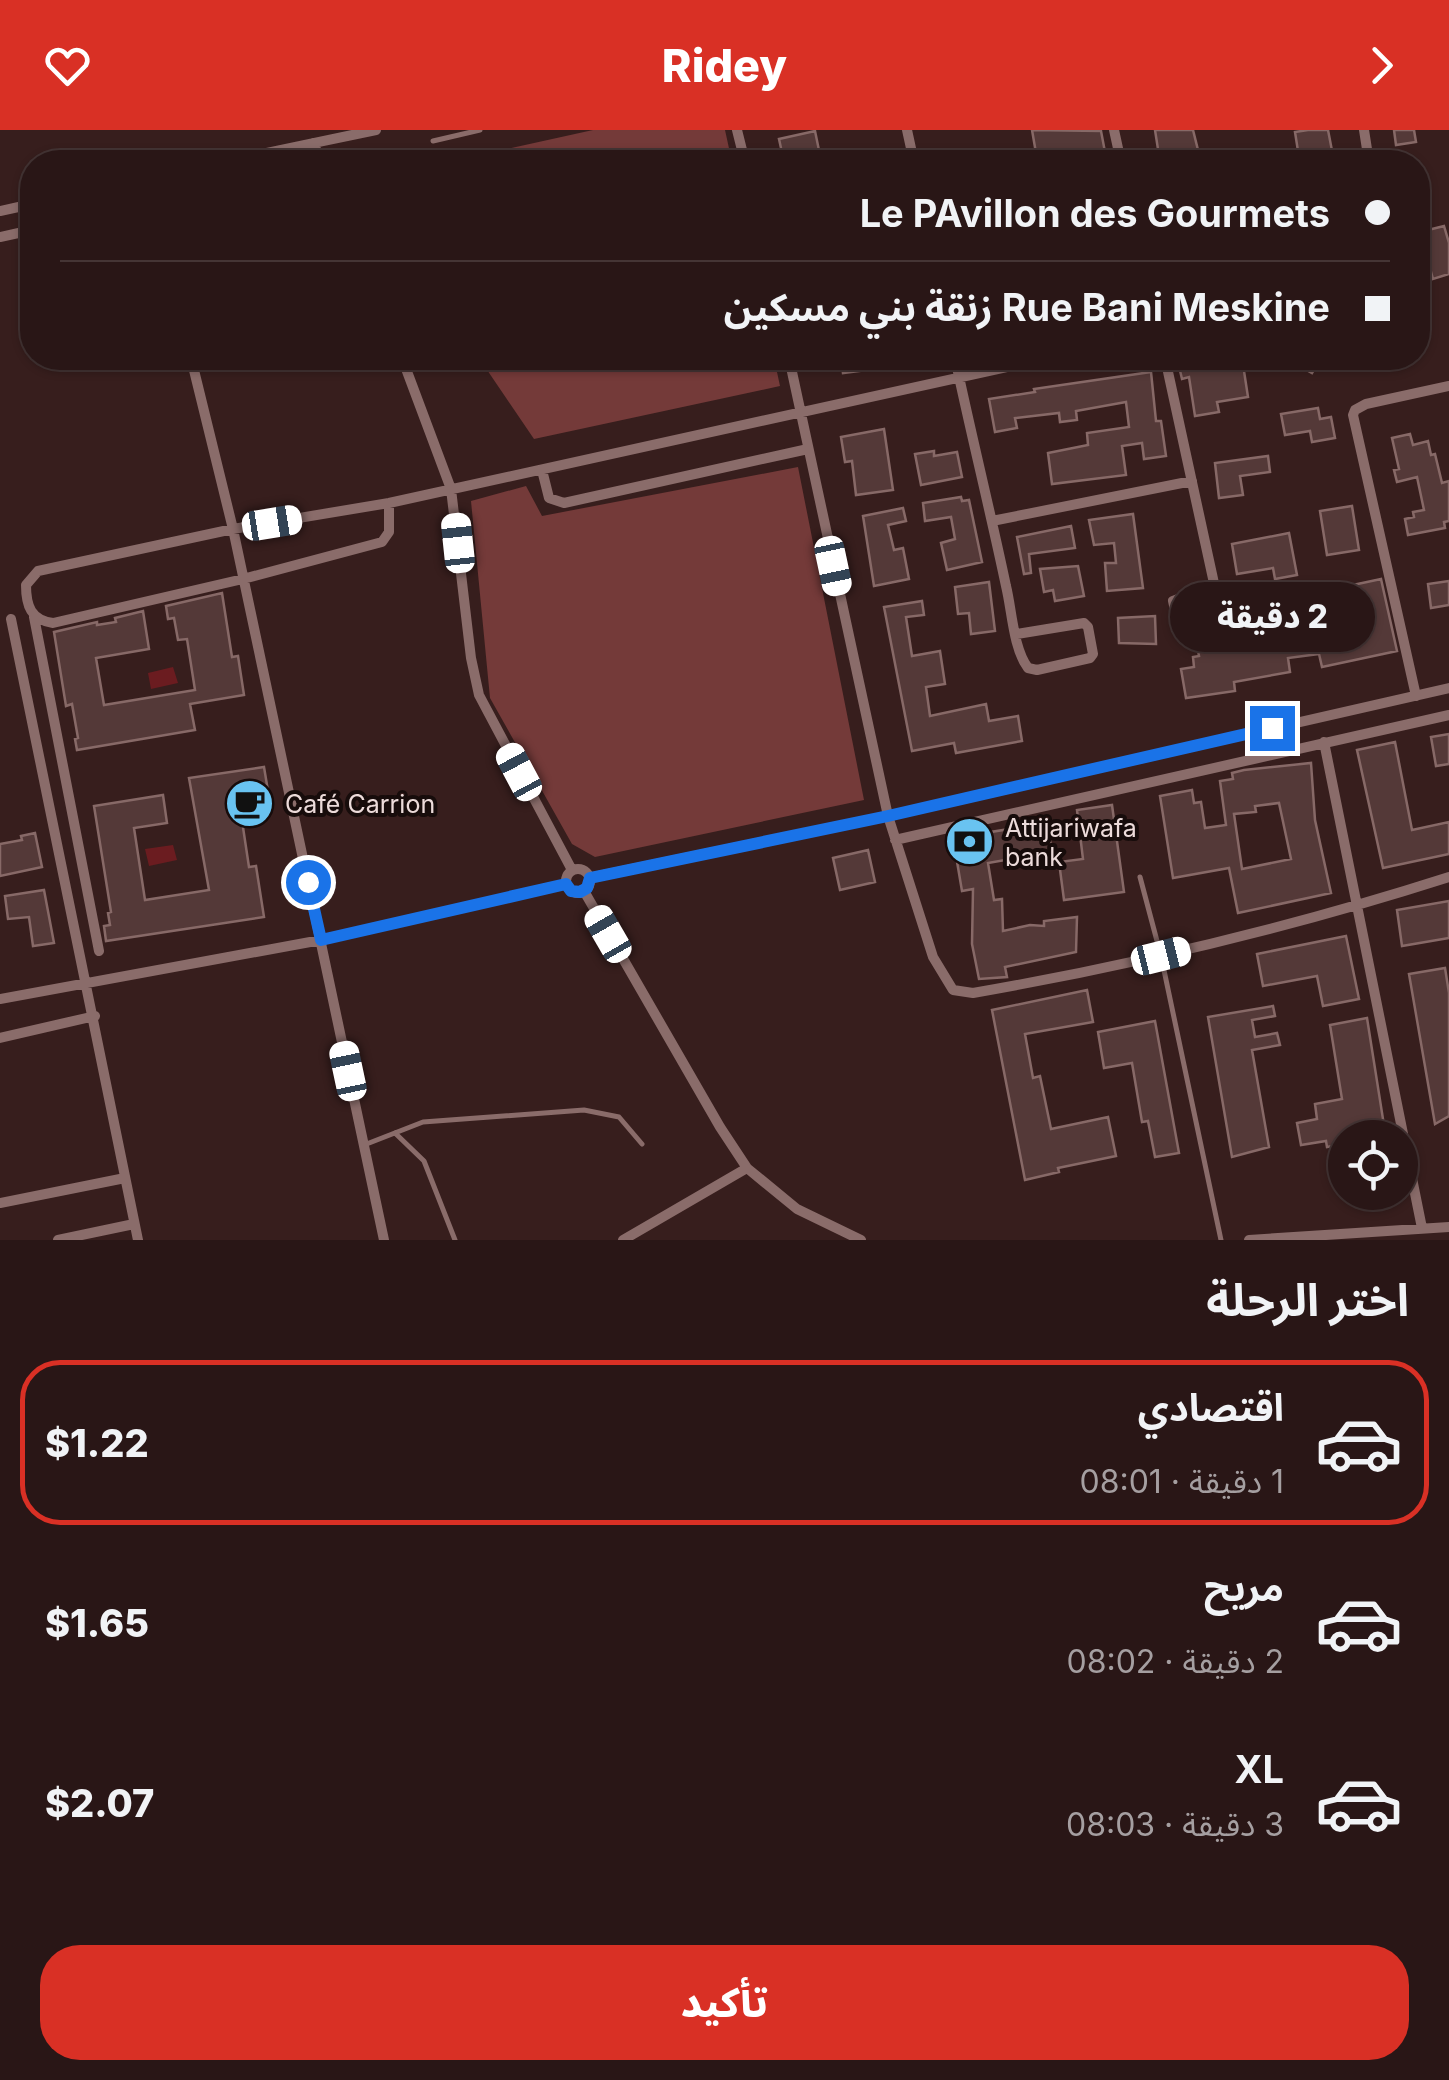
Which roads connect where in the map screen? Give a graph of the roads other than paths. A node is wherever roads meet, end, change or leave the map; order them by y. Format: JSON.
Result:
{"nodes":[{"id":1,"x":376,"y":130,"type":"edge"},
{"id":2,"x":480,"y":130,"type":"edge"},
{"id":3,"x":319,"y":138,"type":"edge"},
{"id":4,"x":433,"y":141,"type":"dead end"},
{"id":5,"x":292,"y":150,"type":"edge"},
{"id":6,"x":195,"y":370,"type":"edge"},
{"id":7,"x":406,"y":370,"type":"edge"},
{"id":8,"x":792,"y":370,"type":"edge"},
{"id":9,"x":957,"y":370,"type":"edge"},
{"id":10,"x":995,"y":370,"type":"edge"},
{"id":11,"x":1168,"y":370,"type":"edge"},
{"id":12,"x":959,"y":378,"type":"junction"},
{"id":13,"x":1449,"y":386,"type":"edge"},
{"id":14,"x":801,"y":412,"type":"junction"},
{"id":15,"x":808,"y":449,"type":"junction"},
{"id":16,"x":542,"y":470,"type":"junction"},
{"id":17,"x":1192,"y":480,"type":"junction"},
{"id":18,"x":451,"y":489,"type":"junction"},
{"id":19,"x":389,"y":504,"type":"junction"},
{"id":20,"x":992,"y":522,"type":"junction"},
{"id":21,"x":233,"y":530,"type":"junction"},
{"id":22,"x":243,"y":579,"type":"junction"},
{"id":23,"x":1214,"y":585,"type":"junction"},
{"id":24,"x":34,"y":616,"type":"junction"},
{"id":25,"x":12,"y":619,"type":"dead end"},
{"id":26,"x":1017,"y":634,"type":"junction"},
{"id":27,"x":1449,"y":688,"type":"edge"},
{"id":28,"x":1416,"y":696,"type":"junction"},
{"id":29,"x":1449,"y":715,"type":"edge"},
{"id":30,"x":1324,"y":742,"type":"junction"},
{"id":31,"x":888,"y":816,"type":"junction"},
{"id":32,"x":894,"y":840,"type":"junction"},
{"id":33,"x":572,"y":870,"type":"junction"},
{"id":34,"x":1140,"y":876,"type":"dead end"},
{"id":35,"x":1449,"y":877,"type":"edge"},
{"id":36,"x":590,"y":878,"type":"junction"},
{"id":37,"x":566,"y":884,"type":"junction"},
{"id":38,"x":584,"y":891,"type":"junction"},
{"id":39,"x":1355,"y":907,"type":"junction"},
{"id":40,"x":321,"y":940,"type":"junction"},
{"id":41,"x":99,"y":951,"type":"dead end"},
{"id":42,"x":1161,"y":956,"type":"junction"},
{"id":43,"x":86,"y":985,"type":"junction"},
{"id":44,"x":0,"y":999,"type":"edge"},
{"id":45,"x":95,"y":1016,"type":"junction"},
{"id":46,"x":0,"y":1038,"type":"edge"},
{"id":47,"x":394,"y":1134,"type":"junction"},
{"id":48,"x":642,"y":1144,"type":"dead end"},
{"id":49,"x":364,"y":1145,"type":"junction"},
{"id":50,"x":747,"y":1168,"type":"junction"},
{"id":51,"x":126,"y":1178,"type":"junction"},
{"id":52,"x":0,"y":1203,"type":"edge"},
{"id":53,"x":134,"y":1224,"type":"junction"},
{"id":54,"x":1449,"y":1227,"type":"edge"},
{"id":55,"x":1422,"y":1228,"type":"junction"},
{"id":56,"x":58,"y":1240,"type":"edge"},
{"id":57,"x":138,"y":1240,"type":"edge"},
{"id":58,"x":384,"y":1240,"type":"edge"},
{"id":59,"x":454,"y":1240,"type":"edge"},
{"id":60,"x":622,"y":1240,"type":"edge"},
{"id":61,"x":861,"y":1240,"type":"edge"},
{"id":62,"x":1221,"y":1240,"type":"edge"},
{"id":63,"x":1249,"y":1240,"type":"edge"}],
"edges":[{"from":1,"to":3,"type":"street"},
{"from":2,"to":4,"type":"lane"},
{"from":3,"to":5,"type":"street"},
{"from":6,"to":21,"type":"street"},
{"from":7,"to":18,"type":"street"},
{"from":8,"to":14,"type":"street"},
{"from":9,"to":12,"type":"street"},
{"from":10,"to":12,"type":"street"},
{"from":11,"to":17,"type":"street"},
{"from":12,"to":14,"type":"street"},
{"from":12,"to":20,"type":"street"},
{"from":13,"to":28,"type":"street"},
{"from":14,"to":15,"type":"street"},
{"from":14,"to":16,"type":"street"},
{"from":15,"to":16,"type":"street"},
{"from":15,"to":31,"type":"street"},
{"from":16,"to":18,"type":"street"},
{"from":17,"to":20,"type":"street"},
{"from":17,"to":23,"type":"street"},
{"from":18,"to":19,"type":"street"},
{"from":18,"to":33,"type":"street"},
{"from":19,"to":21,"type":"street"},
{"from":19,"to":22,"type":"street"},
{"from":20,"to":26,"type":"street"},
{"from":21,"to":22,"type":"street"},
{"from":21,"to":24,"type":"street"},
{"from":22,"to":24,"type":"street"},
{"from":22,"to":40,"type":"street"},
{"from":23,"to":23,"type":"street"},
{"from":24,"to":41,"type":"street"},
{"from":25,"to":43,"type":"street"},
{"from":26,"to":26,"type":"street"},
{"from":27,"to":28,"type":"street"},
{"from":28,"to":31,"type":"street"},
{"from":29,"to":30,"type":"street"},
{"from":30,"to":32,"type":"street"},
{"from":30,"to":39,"type":"street"},
{"from":31,"to":32,"type":"street"},
{"from":31,"to":36,"type":"street"},
{"from":32,"to":42,"type":"street"},
{"from":33,"to":36,"type":"street"},
{"from":33,"to":37,"type":"street"},
{"from":34,"to":42,"type":"lane"},
{"from":35,"to":39,"type":"street"},
{"from":36,"to":38,"type":"street"},
{"from":37,"to":38,"type":"street"},
{"from":37,"to":40,"type":"street"},
{"from":38,"to":50,"type":"street"},
{"from":39,"to":42,"type":"street"},
{"from":39,"to":55,"type":"street"},
{"from":40,"to":43,"type":"street"},
{"from":40,"to":49,"type":"street"},
{"from":42,"to":62,"type":"lane"},
{"from":43,"to":44,"type":"street"},
{"from":43,"to":45,"type":"street"},
{"from":45,"to":46,"type":"street"},
{"from":45,"to":51,"type":"street"},
{"from":47,"to":48,"type":"lane"},
{"from":47,"to":49,"type":"lane"},
{"from":47,"to":59,"type":"lane"},
{"from":49,"to":58,"type":"street"},
{"from":50,"to":60,"type":"street"},
{"from":50,"to":61,"type":"street"},
{"from":51,"to":52,"type":"street"},
{"from":51,"to":53,"type":"street"},
{"from":53,"to":56,"type":"street"},
{"from":53,"to":57,"type":"street"},
{"from":54,"to":55,"type":"street"},
{"from":55,"to":63,"type":"street"}]}
